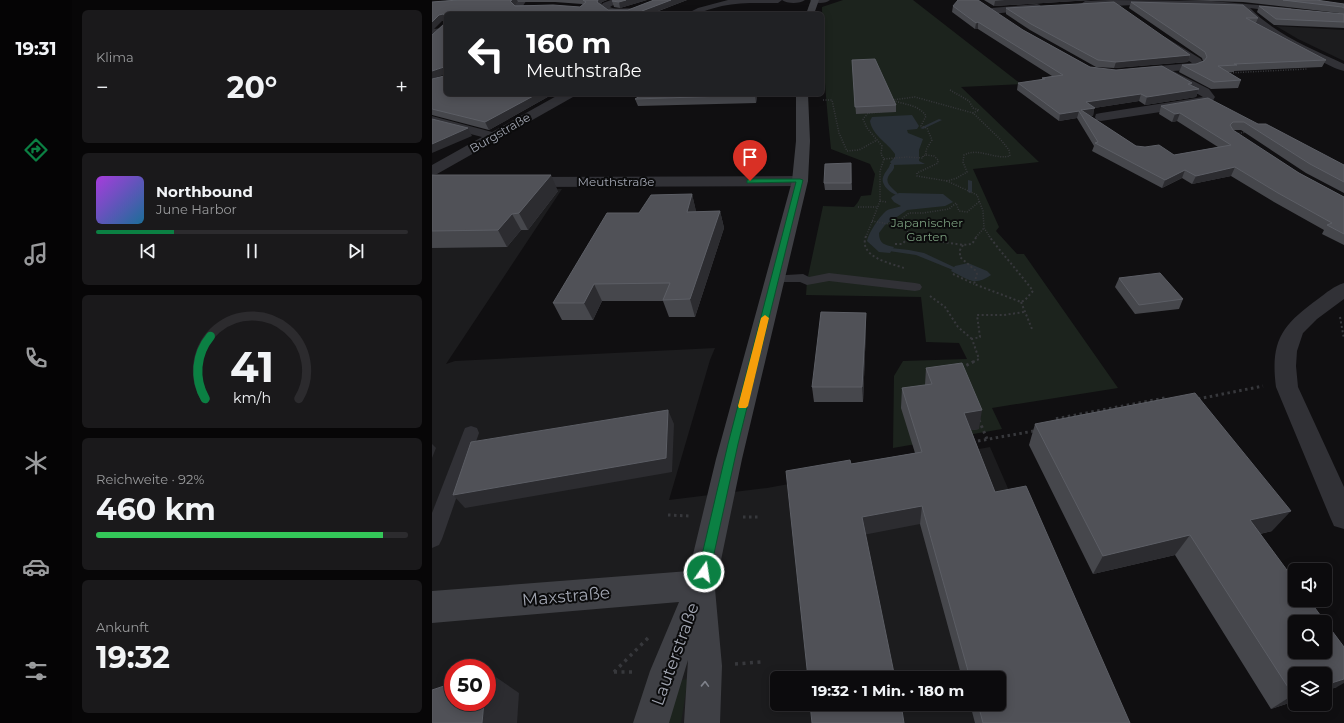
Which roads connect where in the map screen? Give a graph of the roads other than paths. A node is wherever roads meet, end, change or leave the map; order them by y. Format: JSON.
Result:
{"nodes":[{"id":1,"x":618,"y":0,"type":"edge"},
{"id":2,"x":701,"y":0,"type":"edge"},
{"id":3,"x":734,"y":0,"type":"edge"},
{"id":4,"x":737,"y":0,"type":"edge"},
{"id":5,"x":778,"y":0,"type":"edge"},
{"id":6,"x":786,"y":0,"type":"edge"},
{"id":7,"x":814,"y":0,"type":"edge"},
{"id":8,"x":826,"y":0,"type":"edge"},
{"id":9,"x":801,"y":3,"type":"edge"},
{"id":10,"x":1114,"y":3,"type":"junction"},
{"id":11,"x":981,"y":4,"type":"edge"},
{"id":12,"x":1078,"y":4,"type":"edge"},
{"id":13,"x":1049,"y":6,"type":"edge"},
{"id":14,"x":1243,"y":6,"type":"junction"},
{"id":15,"x":992,"y":11,"type":"junction"},
{"id":16,"x":1296,"y":11,"type":"edge"},
{"id":17,"x":613,"y":12,"type":"edge"},
{"id":18,"x":613,"y":12,"type":"edge"},
{"id":19,"x":627,"y":12,"type":"edge"},
{"id":20,"x":692,"y":12,"type":"edge"},
{"id":21,"x":695,"y":12,"type":"edge"},
{"id":22,"x":811,"y":12,"type":"edge"},
{"id":23,"x":1129,"y":14,"type":"edge"},
{"id":24,"x":1008,"y":21,"type":"edge"},
{"id":25,"x":444,"y":26,"type":"edge"},
{"id":26,"x":1156,"y":34,"type":"edge"},
{"id":27,"x":436,"y":35,"type":"edge"},
{"id":28,"x":1344,"y":68,"type":"edge"},
{"id":29,"x":1162,"y":69,"type":"junction"},
{"id":30,"x":1128,"y":72,"type":"edge"},
{"id":31,"x":564,"y":96,"type":"edge"},
{"id":32,"x":802,"y":96,"type":"edge"},
{"id":33,"x":1101,"y":117,"type":"dead end"},
{"id":34,"x":432,"y":120,"type":"edge"},
{"id":35,"x":494,"y":136,"type":"junction"},
{"id":36,"x":435,"y":179,"type":"edge"},
{"id":37,"x":800,"y":180,"type":"junction"},
{"id":38,"x":512,"y":182,"type":"edge"},
{"id":39,"x":775,"y":279,"type":"junction"},
{"id":40,"x":915,"y":288,"type":"dead end"},
{"id":41,"x":1342,"y":300,"type":"edge"},
{"id":42,"x":471,"y":433,"type":"dead end"},
{"id":43,"x":1344,"y":517,"type":"edge"},
{"id":44,"x":432,"y":539,"type":"edge"},
{"id":45,"x":701,"y":585,"type":"junction"},
{"id":46,"x":432,"y":607,"type":"edge"},
{"id":47,"x":651,"y":723,"type":"edge"},
{"id":48,"x":702,"y":723,"type":"edge"}],
"edges":[{"from":1,"to":17,"type":"street"},
{"from":2,"to":20,"type":"street"},
{"from":3,"to":4,"type":"street"},
{"from":4,"to":5,"type":"street"},
{"from":4,"to":21,"type":"street"},
{"from":6,"to":9,"type":"street"},
{"from":7,"to":8,"type":"street"},
{"from":7,"to":9,"type":"main road"},
{"from":7,"to":22,"type":"main road"},
{"from":10,"to":12,"type":"street"},
{"from":10,"to":14,"type":"street"},
{"from":10,"to":23,"type":"street"},
{"from":11,"to":15,"type":"street"},
{"from":13,"to":15,"type":"street"},
{"from":14,"to":16,"type":"street"},
{"from":14,"to":28,"type":"street"},
{"from":15,"to":24,"type":"street"},
{"from":18,"to":19,"type":"street"},
{"from":25,"to":27,"type":"street"},
{"from":26,"to":29,"type":"street"},
{"from":29,"to":30,"type":"street"},
{"from":29,"to":33,"type":"street"},
{"from":31,"to":35,"type":"street","name":"Burgstraße"},
{"from":32,"to":37,"type":"main road","name":"Lauterstraße"},
{"from":34,"to":35,"type":"street"},
{"from":35,"to":36,"type":"street","name":"Burgstraße"},
{"from":37,"to":38,"type":"street","name":"Meuthstraße"},
{"from":37,"to":39,"type":"main road","name":"Lauterstraße"},
{"from":39,"to":40,"type":"lane"},
{"from":39,"to":45,"type":"main road","name":"Lauterstraße"},
{"from":41,"to":43,"type":"street"},
{"from":42,"to":44,"type":"lane"},
{"from":45,"to":46,"type":"main road","name":"Maxstraße"},
{"from":45,"to":47,"type":"main road","name":"Lauterstraße"},
{"from":48,"to":45,"type":"main road","name":"Lauterstraße","one_way":true}]}
